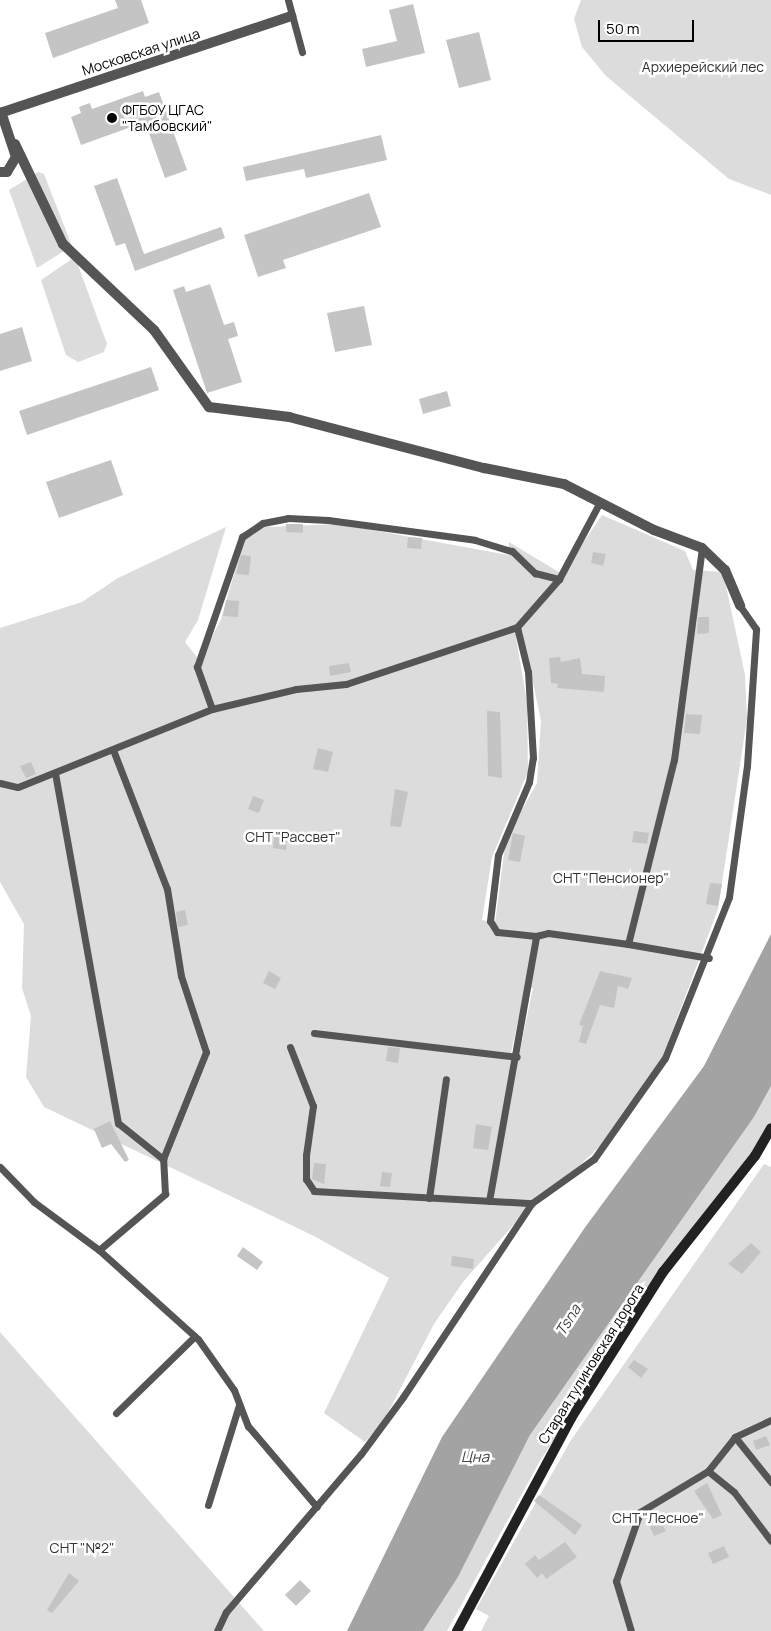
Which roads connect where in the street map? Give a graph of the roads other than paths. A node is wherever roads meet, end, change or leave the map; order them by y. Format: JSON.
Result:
{"nodes":[{"id":1,"x":288,"y":0,"type":"edge"},
{"id":2,"x":291,"y":16,"type":"junction"},
{"id":3,"x":302,"y":52,"type":"dead end"},
{"id":4,"x":1,"y":113,"type":"edge"},
{"id":5,"x":15,"y":144,"type":"junction"},
{"id":6,"x":0,"y":172,"type":"edge"},
{"id":7,"x":600,"y":502,"type":"junction"},
{"id":8,"x":702,"y":548,"type":"junction"},
{"id":9,"x":559,"y":579,"type":"junction"},
{"id":10,"x":740,"y":606,"type":"joint"},
{"id":11,"x":517,"y":627,"type":"junction"},
{"id":12,"x":212,"y":709,"type":"junction"},
{"id":13,"x":113,"y":750,"type":"junction"},
{"id":14,"x":55,"y":773,"type":"junction"},
{"id":15,"x":0,"y":782,"type":"edge"},
{"id":16,"x":536,"y":936,"type":"junction"},
{"id":17,"x":628,"y":944,"type":"junction"},
{"id":18,"x":709,"y":958,"type":"junction"},
{"id":19,"x":314,"y":1033,"type":"dead end"},
{"id":20,"x":290,"y":1047,"type":"dead end"},
{"id":21,"x":517,"y":1057,"type":"junction"},
{"id":22,"x":446,"y":1079,"type":"dead end"},
{"id":23,"x":771,"y":1128,"type":"edge"},
{"id":24,"x":768,"y":1141,"type":"edge"},
{"id":25,"x":163,"y":1159,"type":"junction"},
{"id":26,"x":0,"y":1167,"type":"edge"},
{"id":27,"x":429,"y":1198,"type":"junction"},
{"id":28,"x":489,"y":1201,"type":"junction"},
{"id":29,"x":532,"y":1203,"type":"junction"},
{"id":30,"x":99,"y":1250,"type":"junction"},
{"id":31,"x":195,"y":1336,"type":"junction"},
{"id":32,"x":239,"y":1404,"type":"junction"},
{"id":33,"x":116,"y":1413,"type":"dead end"},
{"id":34,"x":771,"y":1420,"type":"edge"},
{"id":35,"x":734,"y":1437,"type":"junction"},
{"id":36,"x":708,"y":1471,"type":"junction"},
{"id":37,"x":771,"y":1482,"type":"edge"},
{"id":38,"x":208,"y":1505,"type":"dead end"},
{"id":39,"x":317,"y":1507,"type":"junction"},
{"id":40,"x":771,"y":1541,"type":"edge"},
{"id":41,"x":217,"y":1631,"type":"edge"},
{"id":42,"x":457,"y":1631,"type":"edge"},
{"id":43,"x":631,"y":1631,"type":"edge"}],
"edges":[{"from":1,"to":2,"type":"lane"},
{"from":2,"to":3,"type":"lane"},
{"from":2,"to":4,"type":"street","name":"Московская улица"},
{"from":4,"to":5,"type":"street"},
{"from":5,"to":6,"type":"street"},
{"from":5,"to":7,"type":"street"},
{"from":7,"to":8,"type":"street"},
{"from":7,"to":9,"type":"lane"},
{"from":8,"to":10,"type":"street"},
{"from":8,"to":17,"type":"lane"},
{"from":9,"to":11,"type":"lane"},
{"from":9,"to":12,"type":"lane"},
{"from":10,"to":18,"type":"lane"},
{"from":11,"to":12,"type":"lane"},
{"from":11,"to":16,"type":"lane"},
{"from":12,"to":13,"type":"lane"},
{"from":13,"to":14,"type":"lane"},
{"from":13,"to":25,"type":"lane"},
{"from":14,"to":15,"type":"lane"},
{"from":14,"to":25,"type":"lane"},
{"from":16,"to":17,"type":"lane"},
{"from":16,"to":21,"type":"lane"},
{"from":17,"to":18,"type":"lane"},
{"from":18,"to":29,"type":"lane"},
{"from":19,"to":21,"type":"lane"},
{"from":20,"to":27,"type":"lane"},
{"from":21,"to":28,"type":"lane"},
{"from":22,"to":27,"type":"lane"},
{"from":23,"to":24,"type":"street","name":"Старая тулиновская дорога"},
{"from":24,"to":42,"type":"street","name":"Старая тулиновская дорога"},
{"from":25,"to":30,"type":"lane"},
{"from":26,"to":30,"type":"lane"},
{"from":27,"to":28,"type":"lane"},
{"from":28,"to":29,"type":"lane"},
{"from":29,"to":39,"type":"lane"},
{"from":30,"to":31,"type":"lane"},
{"from":31,"to":32,"type":"lane"},
{"from":31,"to":33,"type":"lane"},
{"from":32,"to":38,"type":"lane"},
{"from":32,"to":39,"type":"lane"},
{"from":34,"to":35,"type":"lane"},
{"from":35,"to":36,"type":"lane"},
{"from":35,"to":37,"type":"lane"},
{"from":36,"to":40,"type":"lane"},
{"from":36,"to":43,"type":"lane"},
{"from":39,"to":41,"type":"lane"}]}
